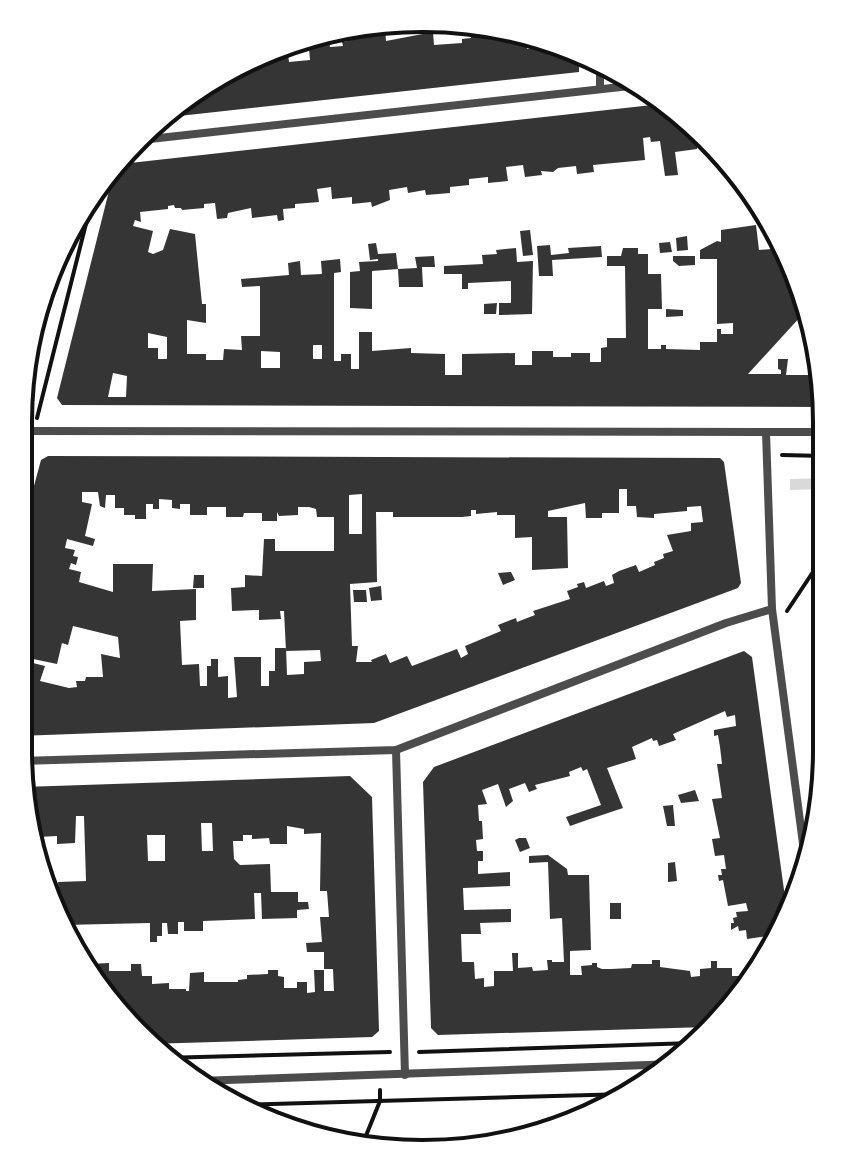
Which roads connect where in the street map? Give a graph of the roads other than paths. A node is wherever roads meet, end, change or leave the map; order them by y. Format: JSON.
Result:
{"nodes":[{"id":1,"x":600,"y":75,"type":"edge"},
{"id":2,"x":622,"y":87,"type":"edge"},
{"id":3,"x":600,"y":89,"type":"junction"},
{"id":4,"x":154,"y":139,"type":"edge"},
{"id":5,"x":32,"y":432,"type":"edge"},
{"id":6,"x":766,"y":432,"type":"junction"},
{"id":7,"x":813,"y":432,"type":"edge"},
{"id":8,"x":772,"y":609,"type":"junction"},
{"id":9,"x":396,"y":750,"type":"junction"},
{"id":10,"x":32,"y":761,"type":"edge"},
{"id":11,"x":802,"y":839,"type":"edge"},
{"id":12,"x":652,"y":1065,"type":"edge"},
{"id":13,"x":405,"y":1075,"type":"junction"},
{"id":14,"x":216,"y":1080,"type":"edge"}],
"edges":[{"from":1,"to":3,"type":"street"},
{"from":2,"to":3,"type":"street"},
{"from":3,"to":4,"type":"street"},
{"from":5,"to":6,"type":"street"},
{"from":6,"to":7,"type":"street"},
{"from":6,"to":8,"type":"street"},
{"from":8,"to":9,"type":"street"},
{"from":8,"to":11,"type":"street"},
{"from":9,"to":10,"type":"street"},
{"from":9,"to":13,"type":"street"},
{"from":12,"to":13,"type":"street"},
{"from":13,"to":14,"type":"street"}]}
